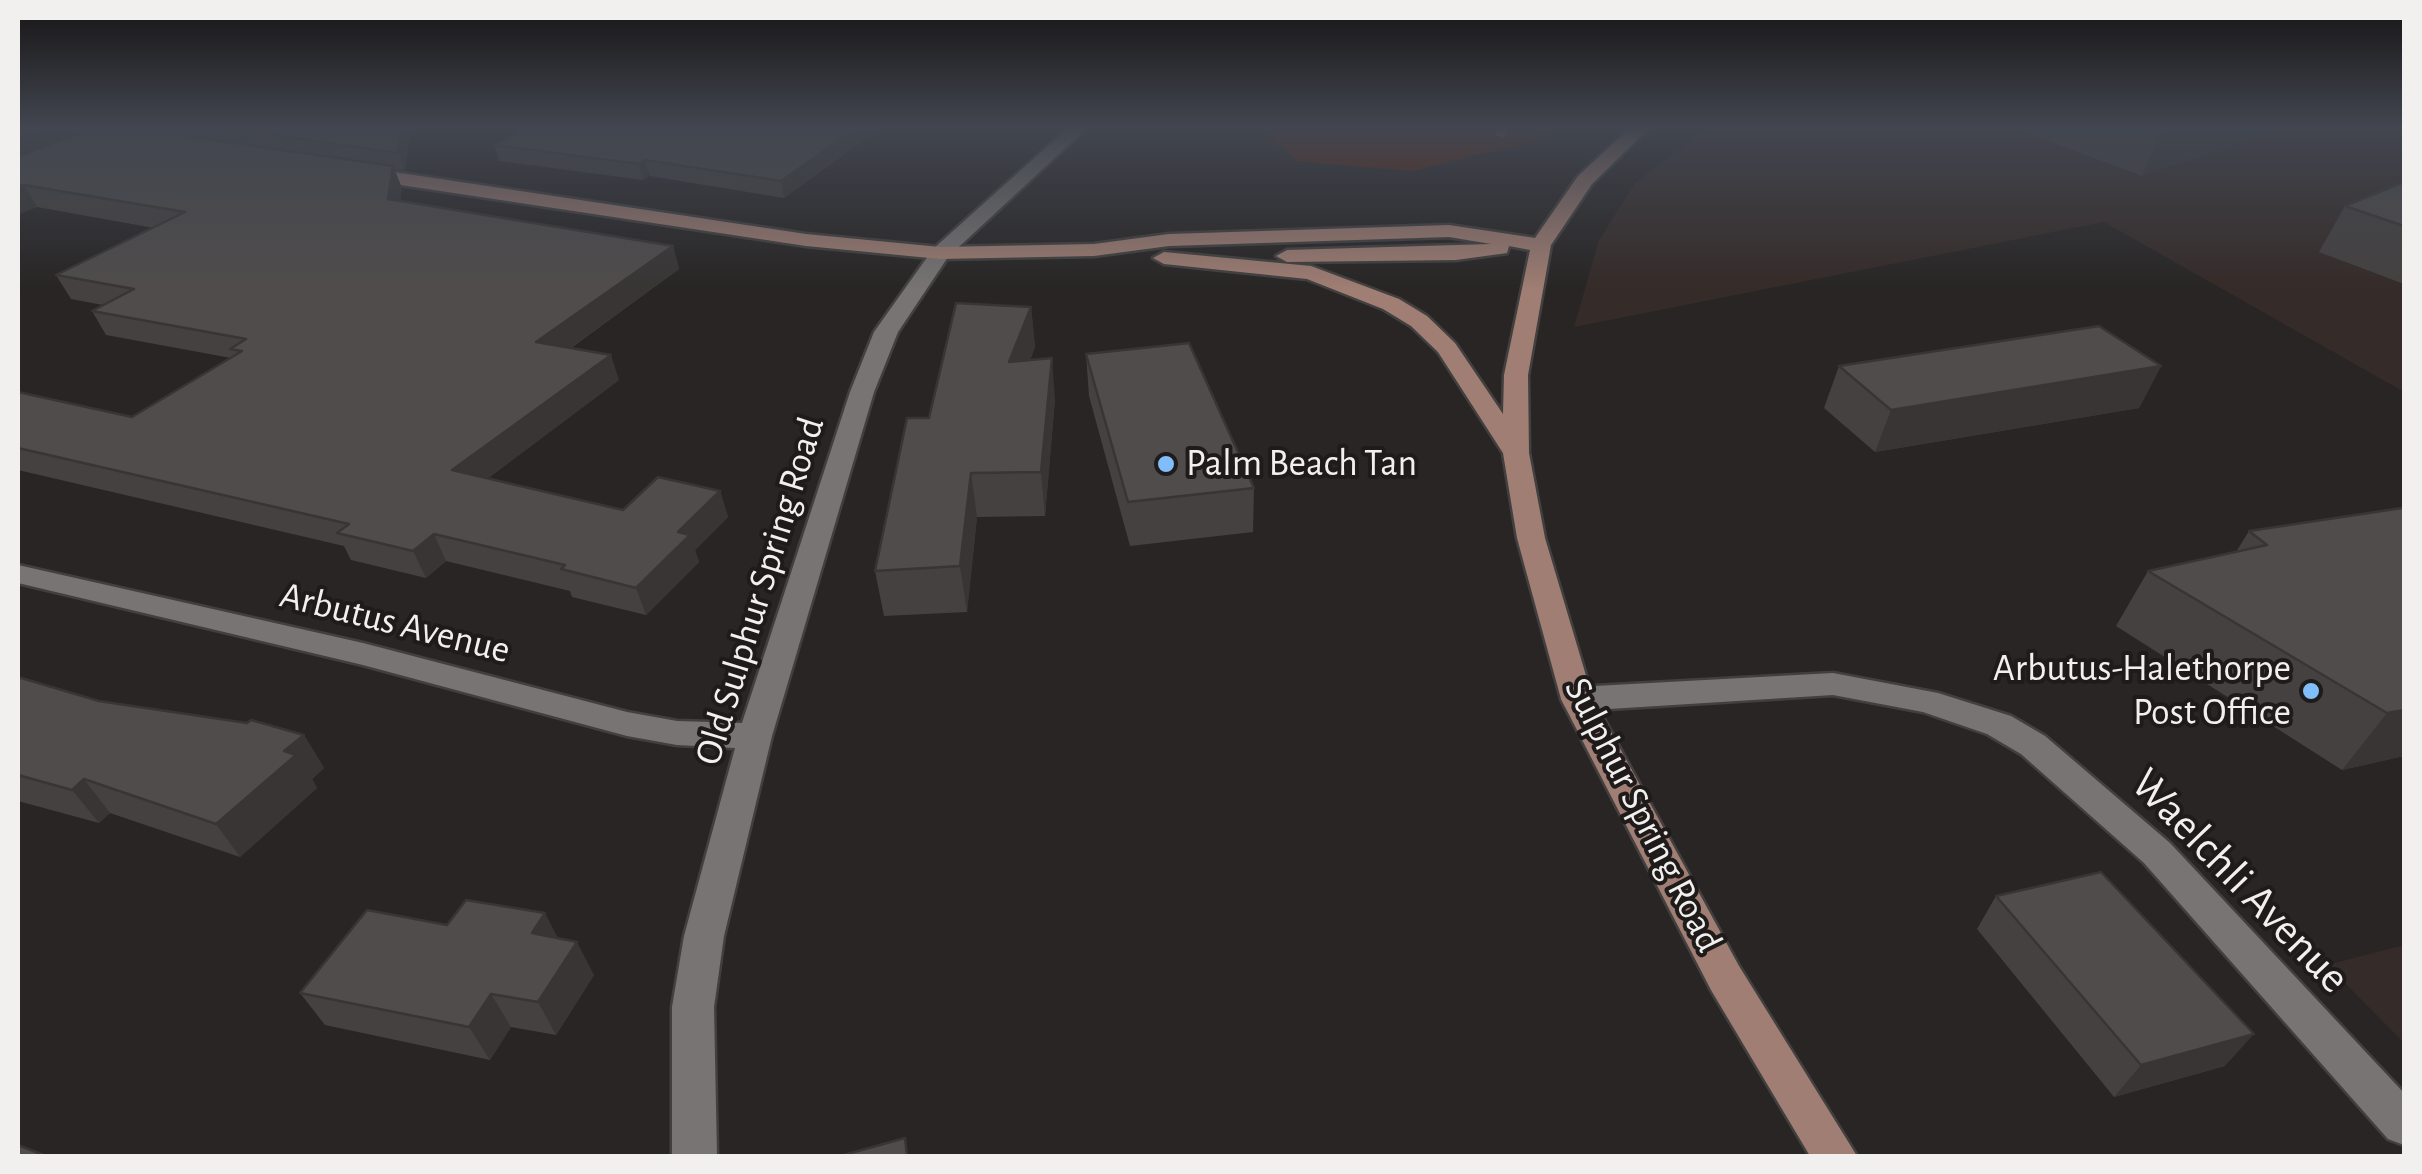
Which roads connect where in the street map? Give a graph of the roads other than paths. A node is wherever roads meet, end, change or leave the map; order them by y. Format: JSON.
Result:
{"nodes":[{"id":1,"x":422,"y":182,"type":"edge"},
{"id":2,"x":1019,"y":182,"type":"edge"},
{"id":3,"x":1584,"y":182,"type":"edge"},
{"id":4,"x":1541,"y":245,"type":"junction"},
{"id":5,"x":1094,"y":250,"type":"junction"},
{"id":6,"x":940,"y":253,"type":"junction"},
{"id":7,"x":1164,"y":258,"type":"junction"},
{"id":8,"x":1516,"y":453,"type":"junction"},
{"id":9,"x":18,"y":574,"type":"edge"},
{"id":10,"x":1577,"y":699,"type":"junction"},
{"id":11,"x":755,"y":736,"type":"junction"},
{"id":12,"x":2404,"y":1124,"type":"edge"},
{"id":13,"x":695,"y":1156,"type":"edge"},
{"id":14,"x":1835,"y":1156,"type":"edge"}],
"edges":[{"from":1,"to":6,"type":"street"},
{"from":2,"to":6,"type":"street","name":"Old Sulphur Spring Road"},
{"from":3,"to":4,"type":"street","name":"Sulphur Spring Road"},
{"from":4,"to":5,"type":"street"},
{"from":4,"to":7,"type":"street"},
{"from":4,"to":8,"type":"street","name":"Sulphur Spring Road"},
{"from":5,"to":6,"type":"street"},
{"from":5,"to":7,"type":"street"},
{"from":6,"to":11,"type":"street","name":"Old Sulphur Spring Road"},
{"from":7,"to":8,"type":"street"},
{"from":8,"to":10,"type":"street","name":"Sulphur Spring Road"},
{"from":9,"to":11,"type":"street","name":"Arbutus Avenue"},
{"from":10,"to":12,"type":"street","name":"Waelchli Avenue"},
{"from":10,"to":14,"type":"street","name":"Sulphur Spring Road"},
{"from":11,"to":13,"type":"street","name":"Old Sulphur Spring Road"}]}
